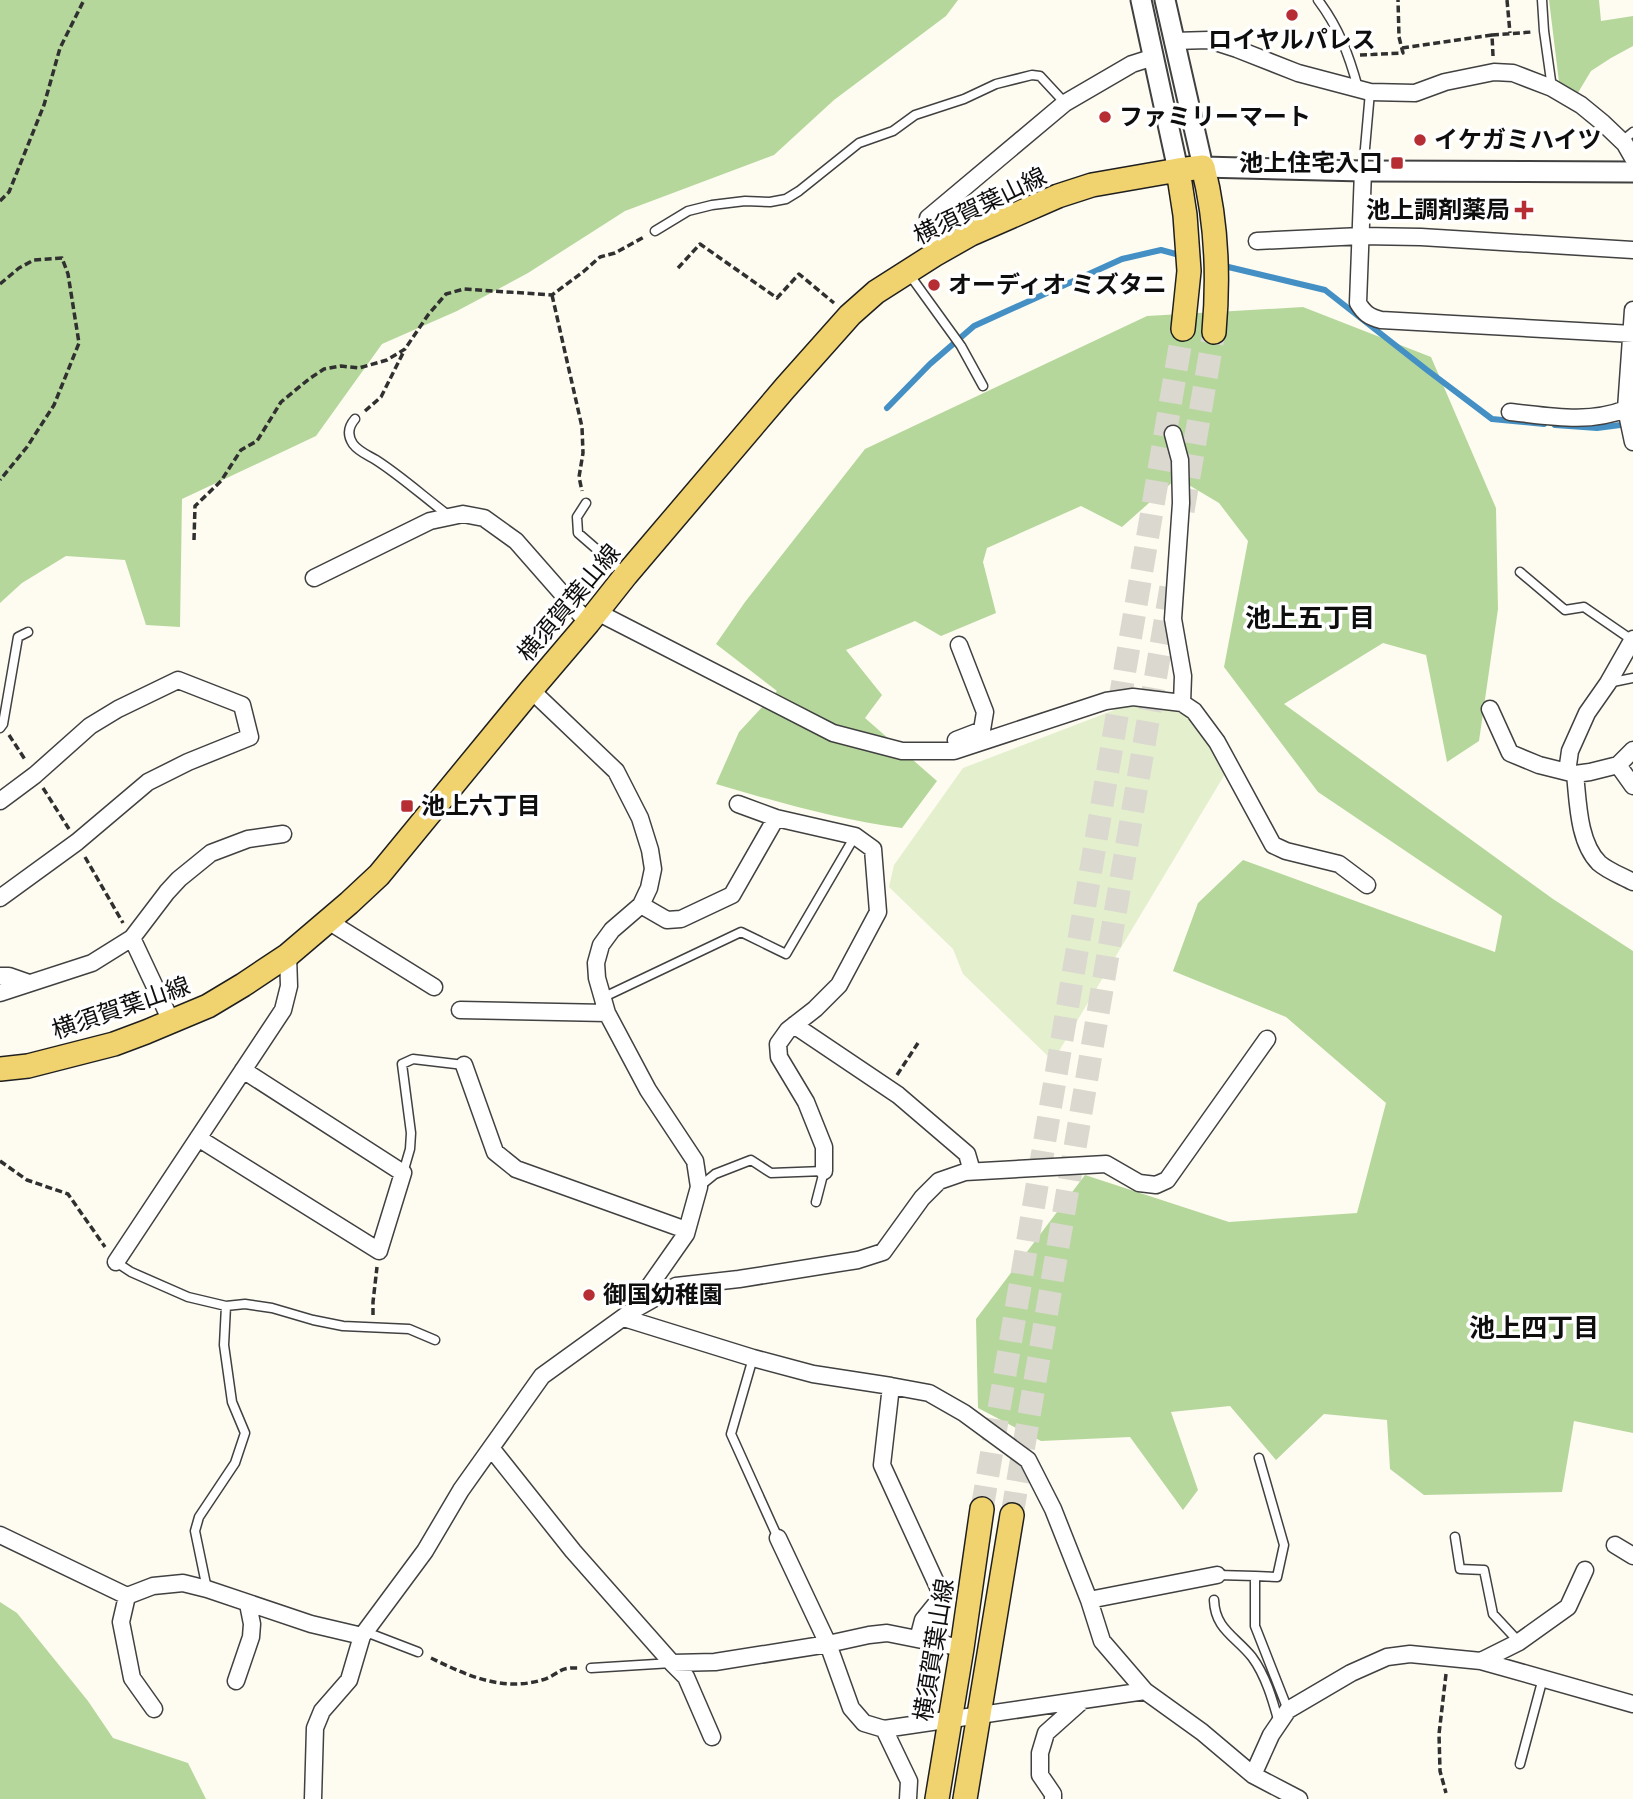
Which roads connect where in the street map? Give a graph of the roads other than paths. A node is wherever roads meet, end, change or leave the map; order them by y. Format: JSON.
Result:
{"nodes":[{"id":1,"x":1141,"y":0,"type":"edge"},
{"id":2,"x":1165,"y":0,"type":"edge"},
{"id":3,"x":1318,"y":0,"type":"edge"},
{"id":4,"x":1542,"y":0,"type":"edge"},
{"id":5,"x":1173,"y":41,"type":"junction"},
{"id":6,"x":1154,"y":57,"type":"junction"},
{"id":7,"x":1552,"y":88,"type":"junction"},
{"id":8,"x":1364,"y":90,"type":"junction"},
{"id":9,"x":1065,"y":103,"type":"junction"},
{"id":10,"x":1627,"y":137,"type":"edge"},
{"id":11,"x":1633,"y":159,"type":"edge"},
{"id":12,"x":1203,"y":167,"type":"junction"},
{"id":13,"x":1178,"y":170,"type":"junction"},
{"id":14,"x":1363,"y":170,"type":"junction"},
{"id":15,"x":1633,"y":172,"type":"edge"},
{"id":16,"x":655,"y":231,"type":"road end"},
{"id":17,"x":1361,"y":236,"type":"junction"},
{"id":18,"x":1257,"y":241,"type":"dead end"},
{"id":19,"x":1633,"y":250,"type":"edge"},
{"id":20,"x":934,"y":255,"type":"junction"},
{"id":21,"x":907,"y":272,"type":"junction"},
{"id":22,"x":1633,"y":310,"type":"edge"},
{"id":23,"x":1183,"y":329,"type":"tunnel mouth"},
{"id":24,"x":1214,"y":332,"type":"tunnel mouth"},
{"id":25,"x":1632,"y":334,"type":"edge"},
{"id":26,"x":983,"y":386,"type":"dead end"},
{"id":27,"x":1626,"y":409,"type":"junction"},
{"id":28,"x":1510,"y":412,"type":"dead end"},
{"id":29,"x":355,"y":419,"type":"road end"},
{"id":30,"x":1173,"y":435,"type":"dead end"},
{"id":31,"x":1633,"y":442,"type":"edge"},
{"id":32,"x":586,"y":503,"type":"road end"},
{"id":33,"x":450,"y":517,"type":"junction"},
{"id":34,"x":1520,"y":572,"type":"dead end"},
{"id":35,"x":626,"y":575,"type":"junction"},
{"id":36,"x":314,"y":578,"type":"dead end"},
{"id":37,"x":592,"y":618,"type":"junction"},
{"id":38,"x":28,"y":632,"type":"dead end"},
{"id":39,"x":1632,"y":640,"type":"edge"},
{"id":40,"x":959,"y":645,"type":"dead end"},
{"id":41,"x":1633,"y":678,"type":"edge"},
{"id":42,"x":1608,"y":683,"type":"junction"},
{"id":43,"x":531,"y":690,"type":"junction"},
{"id":44,"x":1182,"y":703,"type":"junction"},
{"id":45,"x":1490,"y":709,"type":"dead end"},
{"id":46,"x":0,"y":728,"type":"edge"},
{"id":47,"x":1633,"y":750,"type":"edge"},
{"id":48,"x":954,"y":751,"type":"junction"},
{"id":49,"x":1618,"y":765,"type":"junction"},
{"id":50,"x":1571,"y":773,"type":"junction"},
{"id":51,"x":1633,"y":786,"type":"edge"},
{"id":52,"x":0,"y":801,"type":"edge"},
{"id":53,"x":738,"y":804,"type":"dead end"},
{"id":54,"x":776,"y":818,"type":"junction"},
{"id":55,"x":283,"y":834,"type":"dead end"},
{"id":56,"x":855,"y":836,"type":"junction"},
{"id":57,"x":1633,"y":881,"type":"edge"},
{"id":58,"x":1367,"y":886,"type":"dead end"},
{"id":59,"x":0,"y":898,"type":"edge"},
{"id":60,"x":641,"y":905,"type":"junction"},
{"id":61,"x":328,"y":921,"type":"junction"},
{"id":62,"x":132,"y":938,"type":"junction"},
{"id":63,"x":288,"y":955,"type":"junction"},
{"id":64,"x":0,"y":976,"type":"edge"},
{"id":65,"x":29,"y":983,"type":"junction"},
{"id":66,"x":434,"y":987,"type":"dead end"},
{"id":67,"x":0,"y":993,"type":"edge"},
{"id":68,"x":604,"y":1005,"type":"junction"},
{"id":69,"x":460,"y":1010,"type":"dead end"},
{"id":70,"x":171,"y":1021,"type":"junction"},
{"id":71,"x":794,"y":1025,"type":"junction"},
{"id":72,"x":1268,"y":1039,"type":"dead end"},
{"id":73,"x":464,"y":1065,"type":"joint"},
{"id":74,"x":0,"y":1069,"type":"edge"},
{"id":75,"x":243,"y":1070,"type":"junction"},
{"id":76,"x":198,"y":1138,"type":"junction"},
{"id":77,"x":824,"y":1171,"type":"junction"},
{"id":78,"x":972,"y":1171,"type":"junction"},
{"id":79,"x":403,"y":1173,"type":"junction"},
{"id":80,"x":699,"y":1187,"type":"junction"},
{"id":81,"x":816,"y":1202,"type":"dead end"},
{"id":82,"x":686,"y":1230,"type":"junction"},
{"id":83,"x":116,"y":1262,"type":"joint"},
{"id":84,"x":226,"y":1306,"type":"junction"},
{"id":85,"x":628,"y":1314,"type":"junction"},
{"id":86,"x":435,"y":1340,"type":"dead end"},
{"id":87,"x":753,"y":1358,"type":"junction"},
{"id":88,"x":891,"y":1386,"type":"junction"},
{"id":89,"x":491,"y":1448,"type":"junction"},
{"id":90,"x":1259,"y":1458,"type":"dead end"},
{"id":91,"x":982,"y":1509,"type":"tunnel mouth"},
{"id":92,"x":1012,"y":1515,"type":"tunnel mouth"},
{"id":93,"x":0,"y":1535,"type":"edge"},
{"id":94,"x":1455,"y":1537,"type":"dead end"},
{"id":95,"x":778,"y":1538,"type":"joint"},
{"id":96,"x":1615,"y":1545,"type":"dead end"},
{"id":97,"x":1633,"y":1556,"type":"edge"},
{"id":98,"x":1584,"y":1570,"type":"dead end"},
{"id":99,"x":1217,"y":1574,"type":"joint"},
{"id":100,"x":1255,"y":1576,"type":"junction"},
{"id":101,"x":208,"y":1589,"type":"junction"},
{"id":102,"x":127,"y":1595,"type":"junction"},
{"id":103,"x":1089,"y":1600,"type":"junction"},
{"id":104,"x":1214,"y":1600,"type":"dead end"},
{"id":105,"x":248,"y":1604,"type":"junction"},
{"id":106,"x":364,"y":1634,"type":"junction"},
{"id":107,"x":918,"y":1639,"type":"junction"},
{"id":108,"x":1519,"y":1642,"type":"junction"},
{"id":109,"x":828,"y":1644,"type":"junction"},
{"id":110,"x":962,"y":1648,"type":"junction"},
{"id":111,"x":418,"y":1652,"type":"road end"},
{"id":112,"x":1480,"y":1661,"type":"junction"},
{"id":113,"x":672,"y":1664,"type":"junction"},
{"id":114,"x":591,"y":1668,"type":"road end"},
{"id":115,"x":1543,"y":1678,"type":"junction"},
{"id":116,"x":236,"y":1681,"type":"dead end"},
{"id":117,"x":1145,"y":1691,"type":"junction"},
{"id":118,"x":1083,"y":1700,"type":"junction"},
{"id":119,"x":1633,"y":1704,"type":"edge"},
{"id":120,"x":154,"y":1709,"type":"dead end"},
{"id":121,"x":979,"y":1714,"type":"junction"},
{"id":122,"x":1283,"y":1717,"type":"junction"},
{"id":123,"x":950,"y":1719,"type":"junction"},
{"id":124,"x":884,"y":1729,"type":"junction"},
{"id":125,"x":712,"y":1737,"type":"dead end"},
{"id":126,"x":1520,"y":1764,"type":"dead end"},
{"id":127,"x":1253,"y":1775,"type":"junction"},
{"id":128,"x":313,"y":1799,"type":"edge"},
{"id":129,"x":908,"y":1799,"type":"edge"},
{"id":130,"x":937,"y":1799,"type":"edge"},
{"id":131,"x":965,"y":1799,"type":"edge"},
{"id":132,"x":1054,"y":1799,"type":"edge"},
{"id":133,"x":1299,"y":1799,"type":"edge"}],
"edges":[{"from":1,"to":6,"type":"street"},
{"from":2,"to":5,"type":"street"},
{"from":3,"to":8,"type":"lane"},
{"from":4,"to":7,"type":"lane"},
{"from":5,"to":8,"type":"street"},
{"from":5,"to":12,"type":"street"},
{"from":6,"to":9,"type":"street"},
{"from":6,"to":13,"type":"street"},
{"from":7,"to":8,"type":"street"},
{"from":7,"to":10,"type":"street"},
{"from":8,"to":14,"type":"lane"},
{"from":9,"to":16,"type":"lane"},
{"from":9,"to":20,"type":"street"},
{"from":10,"to":11,"type":"street"},
{"from":12,"to":13,"type":"main road","name":"横須賀葉山線"},
{"from":12,"to":14,"type":"street"},
{"from":12,"to":24,"type":"main road"},
{"from":13,"to":20,"type":"main road","name":"横須賀葉山線"},
{"from":13,"to":23,"type":"main road"},
{"from":14,"to":15,"type":"street"},
{"from":14,"to":17,"type":"street"},
{"from":17,"to":18,"type":"street"},
{"from":17,"to":19,"type":"street"},
{"from":17,"to":25,"type":"street"},
{"from":20,"to":21,"type":"main road","name":"横須賀葉山線"},
{"from":21,"to":26,"type":"lane"},
{"from":21,"to":35,"type":"main road","name":"横須賀葉山線"},
{"from":22,"to":25,"type":"street"},
{"from":25,"to":27,"type":"street"},
{"from":27,"to":28,"type":"street"},
{"from":27,"to":31,"type":"street"},
{"from":29,"to":33,"type":"lane"},
{"from":30,"to":44,"type":"street"},
{"from":32,"to":35,"type":"lane"},
{"from":33,"to":36,"type":"street"},
{"from":33,"to":37,"type":"street"},
{"from":34,"to":39,"type":"lane"},
{"from":35,"to":37,"type":"main road","name":"横須賀葉山線"},
{"from":37,"to":43,"type":"main road","name":"横須賀葉山線"},
{"from":37,"to":48,"type":"street"},
{"from":38,"to":46,"type":"lane"},
{"from":39,"to":42,"type":"street"},
{"from":40,"to":48,"type":"street"},
{"from":41,"to":42,"type":"lane"},
{"from":42,"to":50,"type":"street"},
{"from":43,"to":60,"type":"street"},
{"from":43,"to":61,"type":"main road","name":"横須賀葉山線"},
{"from":44,"to":48,"type":"street"},
{"from":44,"to":58,"type":"street"},
{"from":45,"to":50,"type":"street"},
{"from":47,"to":49,"type":"street"},
{"from":49,"to":50,"type":"street"},
{"from":49,"to":51,"type":"street"},
{"from":50,"to":57,"type":"street"},
{"from":52,"to":59,"type":"street"},
{"from":53,"to":54,"type":"street"},
{"from":54,"to":56,"type":"street"},
{"from":54,"to":60,"type":"street"},
{"from":55,"to":62,"type":"street"},
{"from":56,"to":68,"type":"lane"},
{"from":56,"to":71,"type":"street"},
{"from":60,"to":68,"type":"street"},
{"from":61,"to":63,"type":"main road","name":"横須賀葉山線"},
{"from":61,"to":66,"type":"street"},
{"from":62,"to":65,"type":"street"},
{"from":62,"to":70,"type":"street"},
{"from":63,"to":70,"type":"main road","name":"横須賀葉山線"},
{"from":63,"to":75,"type":"street"},
{"from":64,"to":65,"type":"street"},
{"from":65,"to":67,"type":"street"},
{"from":68,"to":69,"type":"street"},
{"from":68,"to":80,"type":"street"},
{"from":70,"to":74,"type":"main road","name":"横須賀葉山線"},
{"from":71,"to":77,"type":"street"},
{"from":71,"to":78,"type":"street"},
{"from":72,"to":78,"type":"street"},
{"from":73,"to":79,"type":"lane"},
{"from":73,"to":82,"type":"street"},
{"from":75,"to":76,"type":"street"},
{"from":75,"to":79,"type":"street"},
{"from":76,"to":79,"type":"street"},
{"from":76,"to":83,"type":"street"},
{"from":77,"to":80,"type":"lane"},
{"from":77,"to":81,"type":"lane"},
{"from":78,"to":85,"type":"street"},
{"from":80,"to":82,"type":"street"},
{"from":82,"to":85,"type":"street"},
{"from":83,"to":84,"type":"lane"},
{"from":84,"to":86,"type":"lane"},
{"from":84,"to":101,"type":"lane"},
{"from":85,"to":87,"type":"street"},
{"from":85,"to":89,"type":"street"},
{"from":87,"to":88,"type":"street"},
{"from":87,"to":95,"type":"lane"},
{"from":88,"to":103,"type":"street"},
{"from":88,"to":107,"type":"street"},
{"from":89,"to":106,"type":"street"},
{"from":89,"to":113,"type":"street"},
{"from":90,"to":100,"type":"lane"},
{"from":91,"to":110,"type":"main road","name":"横須賀葉山線"},
{"from":92,"to":121,"type":"main road"},
{"from":93,"to":102,"type":"street"},
{"from":94,"to":108,"type":"lane"},
{"from":95,"to":109,"type":"street"},
{"from":96,"to":97,"type":"street"},
{"from":98,"to":108,"type":"street"},
{"from":99,"to":100,"type":"lane"},
{"from":99,"to":103,"type":"street"},
{"from":100,"to":122,"type":"lane"},
{"from":101,"to":102,"type":"street"},
{"from":101,"to":105,"type":"street"},
{"from":102,"to":120,"type":"street"},
{"from":103,"to":117,"type":"street"},
{"from":104,"to":122,"type":"lane"},
{"from":105,"to":106,"type":"street"},
{"from":105,"to":116,"type":"street"},
{"from":106,"to":111,"type":"lane"},
{"from":106,"to":128,"type":"street"},
{"from":107,"to":109,"type":"street"},
{"from":107,"to":110,"type":"street"},
{"from":108,"to":112,"type":"street"},
{"from":109,"to":113,"type":"street"},
{"from":109,"to":124,"type":"street"},
{"from":110,"to":123,"type":"main road","name":"横須賀葉山線"},
{"from":112,"to":115,"type":"street"},
{"from":112,"to":122,"type":"street"},
{"from":113,"to":114,"type":"lane"},
{"from":113,"to":125,"type":"street"},
{"from":115,"to":119,"type":"street"},
{"from":115,"to":126,"type":"lane"},
{"from":117,"to":118,"type":"street"},
{"from":117,"to":127,"type":"street"},
{"from":118,"to":121,"type":"street"},
{"from":118,"to":132,"type":"street"},
{"from":121,"to":123,"type":"street"},
{"from":121,"to":131,"type":"main road"},
{"from":122,"to":127,"type":"street"},
{"from":123,"to":124,"type":"street"},
{"from":123,"to":130,"type":"main road","name":"横須賀葉山線"},
{"from":124,"to":129,"type":"street"},
{"from":127,"to":133,"type":"street"}]}
